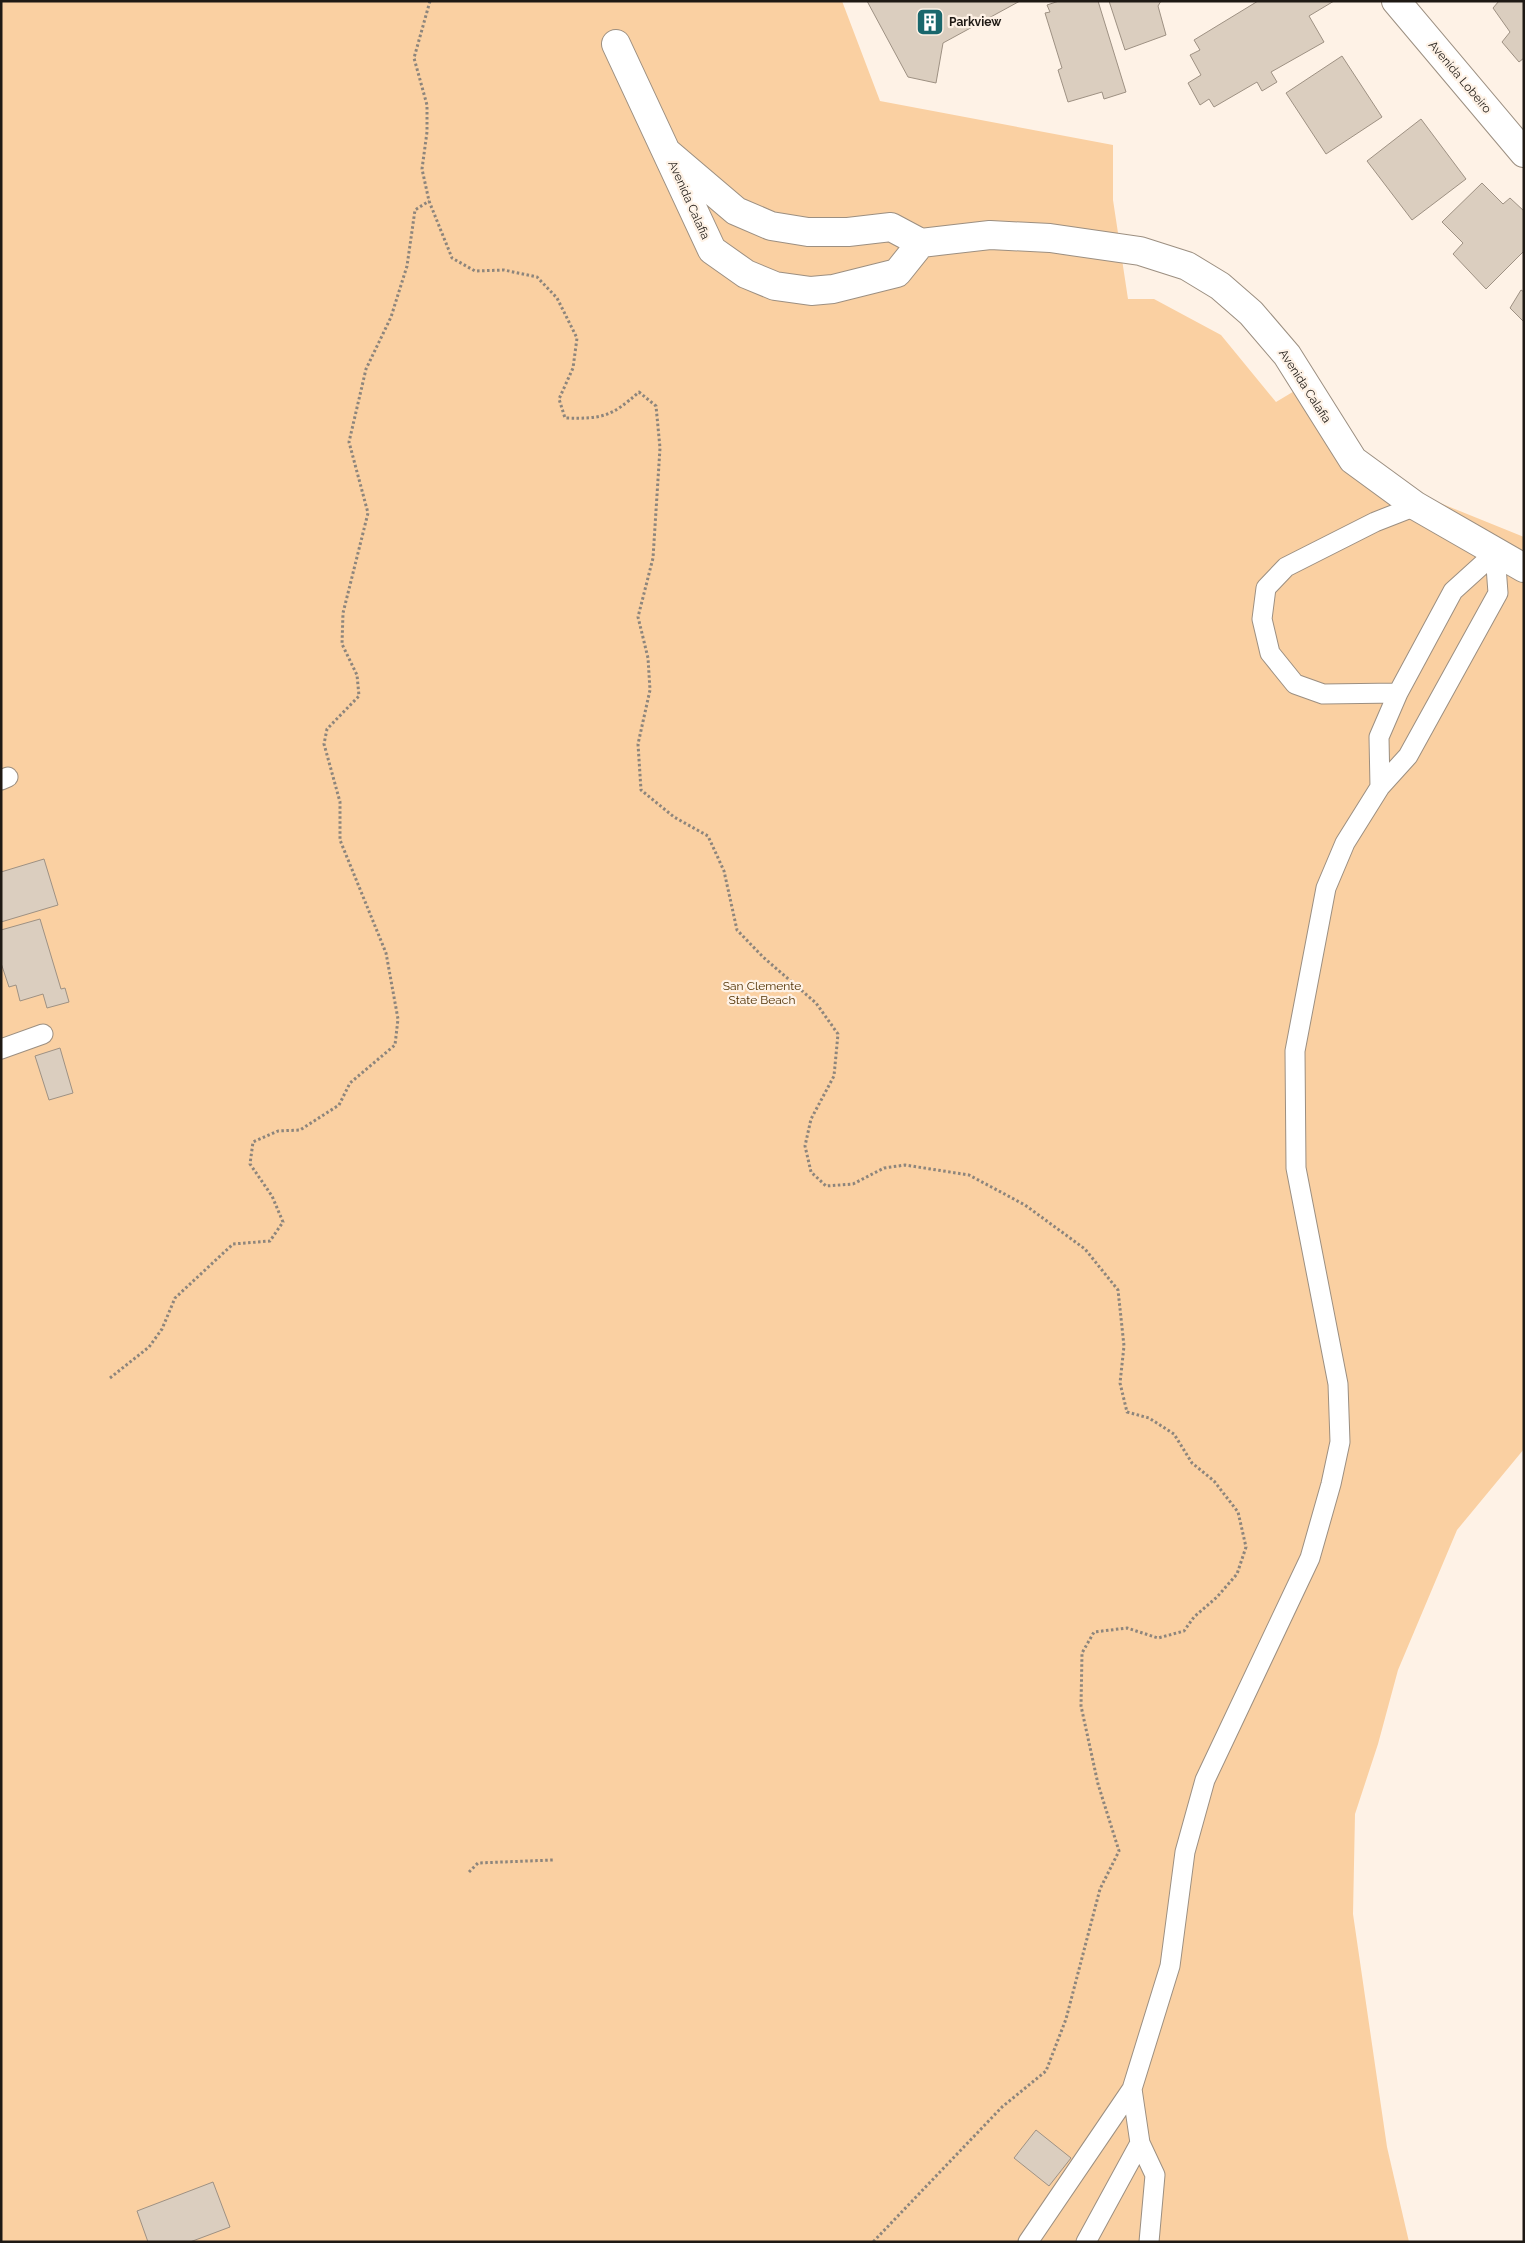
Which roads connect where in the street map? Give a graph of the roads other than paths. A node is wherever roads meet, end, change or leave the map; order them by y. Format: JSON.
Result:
{"nodes":[{"id":1,"x":1396,"y":1,"type":"edge"},
{"id":2,"x":616,"y":44,"type":"dead end"},
{"id":3,"x":1524,"y":153,"type":"edge"},
{"id":4,"x":669,"y":154,"type":"junction"},
{"id":5,"x":921,"y":243,"type":"junction"},
{"id":6,"x":1416,"y":506,"type":"junction"},
{"id":7,"x":1495,"y":554,"type":"junction"},
{"id":8,"x":1524,"y":568,"type":"edge"},
{"id":9,"x":1398,"y":693,"type":"junction"},
{"id":10,"x":1380,"y":787,"type":"junction"},
{"id":11,"x":43,"y":1034,"type":"dead end"},
{"id":12,"x":1,"y":1049,"type":"edge"},
{"id":13,"x":1132,"y":2089,"type":"junction"},
{"id":14,"x":1140,"y":2143,"type":"junction"},
{"id":15,"x":1028,"y":2242,"type":"edge"},
{"id":16,"x":1086,"y":2242,"type":"edge"},
{"id":17,"x":1149,"y":2242,"type":"edge"}],
"edges":[{"from":1,"to":3,"type":"street","name":"Avenida Lobeiro"},
{"from":2,"to":4,"type":"street","name":"Avenida Calafia"},
{"from":4,"to":5,"type":"street","name":"Avenida Calafia"},
{"from":4,"to":5,"type":"street","name":"Avenida Calafia"},
{"from":5,"to":6,"type":"street","name":"Avenida Calafia"},
{"from":6,"to":7,"type":"street","name":"Avenida Calafia"},
{"from":6,"to":9,"type":"lane"},
{"from":7,"to":8,"type":"street","name":"Avenida Calafia"},
{"from":7,"to":9,"type":"lane"},
{"from":7,"to":10,"type":"lane"},
{"from":9,"to":10,"type":"lane"},
{"from":10,"to":13,"type":"lane"},
{"from":11,"to":12,"type":"lane"},
{"from":13,"to":14,"type":"lane"},
{"from":13,"to":15,"type":"lane"},
{"from":14,"to":16,"type":"lane"},
{"from":14,"to":17,"type":"lane"}]}
